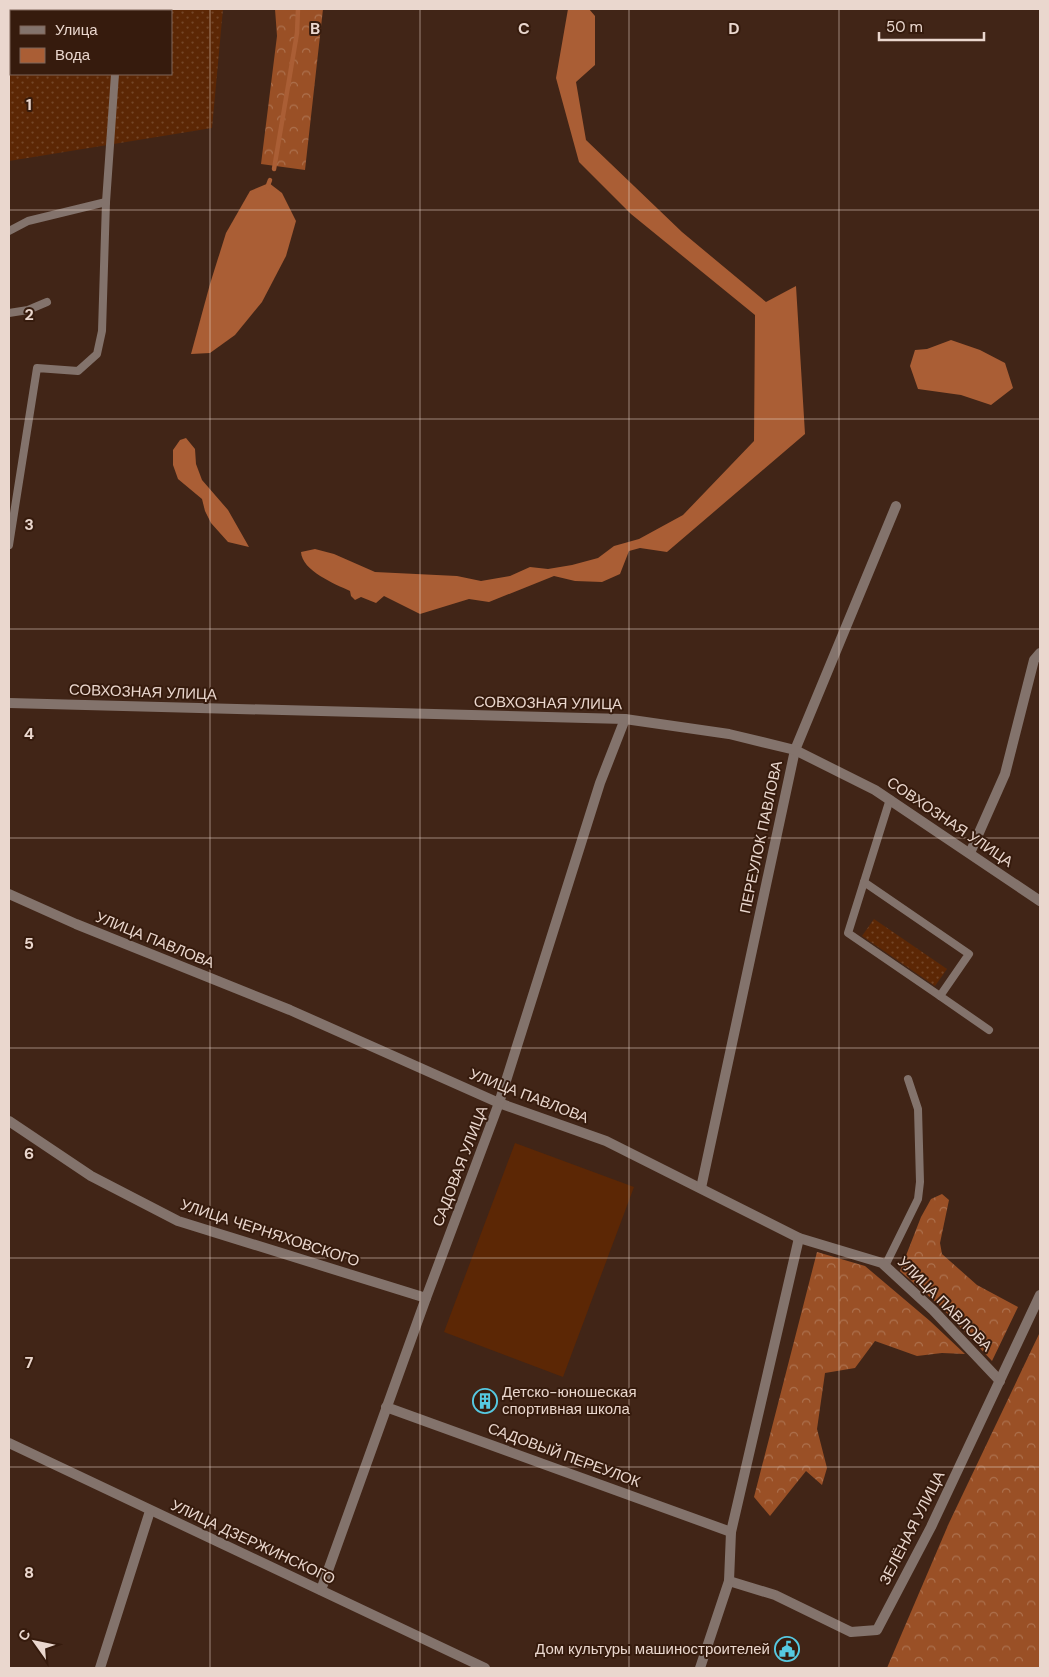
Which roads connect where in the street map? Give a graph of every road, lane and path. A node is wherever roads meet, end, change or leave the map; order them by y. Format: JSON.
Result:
{"nodes":[{"id":1,"x":116,"y":75,"type":"edge"},
{"id":2,"x":106,"y":202,"type":"junction"},
{"id":3,"x":9,"y":231,"type":"edge"},
{"id":4,"x":47,"y":302,"type":"dead end"},
{"id":5,"x":9,"y":313,"type":"edge"},
{"id":6,"x":896,"y":506,"type":"dead end"},
{"id":7,"x":9,"y":545,"type":"edge"},
{"id":8,"x":1040,"y":653,"type":"edge"},
{"id":9,"x":9,"y":703,"type":"edge"},
{"id":10,"x":625,"y":719,"type":"junction"},
{"id":11,"x":795,"y":750,"type":"junction"},
{"id":12,"x":890,"y":800,"type":"junction"},
{"id":13,"x":970,"y":853,"type":"junction"},
{"id":14,"x":864,"y":882,"type":"junction"},
{"id":15,"x":9,"y":894,"type":"edge"},
{"id":16,"x":1040,"y":901,"type":"edge"},
{"id":17,"x":940,"y":996,"type":"junction"},
{"id":18,"x":989,"y":1030,"type":"dead end"},
{"id":19,"x":908,"y":1079,"type":"dead end"},
{"id":20,"x":499,"y":1104,"type":"junction"},
{"id":21,"x":9,"y":1121,"type":"edge"},
{"id":22,"x":701,"y":1188,"type":"junction"},
{"id":23,"x":799,"y":1238,"type":"junction"},
{"id":24,"x":885,"y":1266,"type":"junction"},
{"id":25,"x":1040,"y":1295,"type":"edge"},
{"id":26,"x":426,"y":1298,"type":"junction"},
{"id":27,"x":1000,"y":1381,"type":"junction"},
{"id":28,"x":386,"y":1407,"type":"junction"},
{"id":29,"x":9,"y":1443,"type":"edge"},
{"id":30,"x":150,"y":1511,"type":"junction"},
{"id":31,"x":731,"y":1532,"type":"junction"},
{"id":32,"x":728,"y":1581,"type":"junction"},
{"id":33,"x":321,"y":1590,"type":"junction"},
{"id":34,"x":100,"y":1668,"type":"edge"},
{"id":35,"x":484,"y":1668,"type":"edge"},
{"id":36,"x":700,"y":1668,"type":"edge"}],
"edges":[{"from":1,"to":2,"type":"lane"},
{"from":2,"to":3,"type":"lane"},
{"from":2,"to":7,"type":"lane"},
{"from":4,"to":5,"type":"lane"},
{"from":6,"to":11,"type":"street","name":"ПЕРЕУЛОК ПАВЛОВА"},
{"from":8,"to":13,"type":"street"},
{"from":9,"to":10,"type":"street","name":"СОВХОЗНАЯ УЛИЦА"},
{"from":10,"to":11,"type":"street","name":"СОВХОЗНАЯ УЛИЦА"},
{"from":10,"to":20,"type":"street","name":"САДОВАЯ УЛИЦА"},
{"from":11,"to":12,"type":"street","name":"СОВХОЗНАЯ УЛИЦА"},
{"from":11,"to":22,"type":"street","name":"ПЕРЕУЛОК ПАВЛОВА"},
{"from":12,"to":13,"type":"street","name":"СОВХОЗНАЯ УЛИЦА"},
{"from":12,"to":14,"type":"lane"},
{"from":13,"to":16,"type":"street","name":"СОВХОЗНАЯ УЛИЦА"},
{"from":14,"to":17,"type":"lane"},
{"from":14,"to":17,"type":"lane"},
{"from":15,"to":20,"type":"street","name":"УЛИЦА ПАВЛОВА"},
{"from":17,"to":18,"type":"lane"},
{"from":19,"to":24,"type":"lane"},
{"from":20,"to":22,"type":"street","name":"УЛИЦА ПАВЛОВА"},
{"from":20,"to":26,"type":"street","name":"САДОВАЯ УЛИЦА"},
{"from":21,"to":26,"type":"street","name":"УЛИЦА ЧЕРНЯХОВСКОГО"},
{"from":22,"to":23,"type":"street","name":"УЛИЦА ПАВЛОВА"},
{"from":23,"to":24,"type":"street","name":"УЛИЦА ПАВЛОВА"},
{"from":23,"to":31,"type":"street"},
{"from":24,"to":27,"type":"street","name":"УЛИЦА ПАВЛОВА"},
{"from":25,"to":27,"type":"street","name":"ЗЕЛЁНАЯ УЛИЦА"},
{"from":26,"to":28,"type":"street","name":"САДОВАЯ УЛИЦА"},
{"from":27,"to":32,"type":"street","name":"ЗЕЛЁНАЯ УЛИЦА"},
{"from":28,"to":31,"type":"street","name":"САДОВЫЙ ПЕРЕУЛОК"},
{"from":28,"to":33,"type":"street","name":"САДОВАЯ УЛИЦА"},
{"from":29,"to":30,"type":"street","name":"УЛИЦА ДЗЕРЖИНСКОГО"},
{"from":30,"to":33,"type":"street","name":"УЛИЦА ДЗЕРЖИНСКОГО"},
{"from":30,"to":34,"type":"street"},
{"from":31,"to":32,"type":"street"},
{"from":32,"to":36,"type":"street"},
{"from":33,"to":35,"type":"street","name":"УЛИЦА ДЗЕРЖИНСКОГО"}]}
